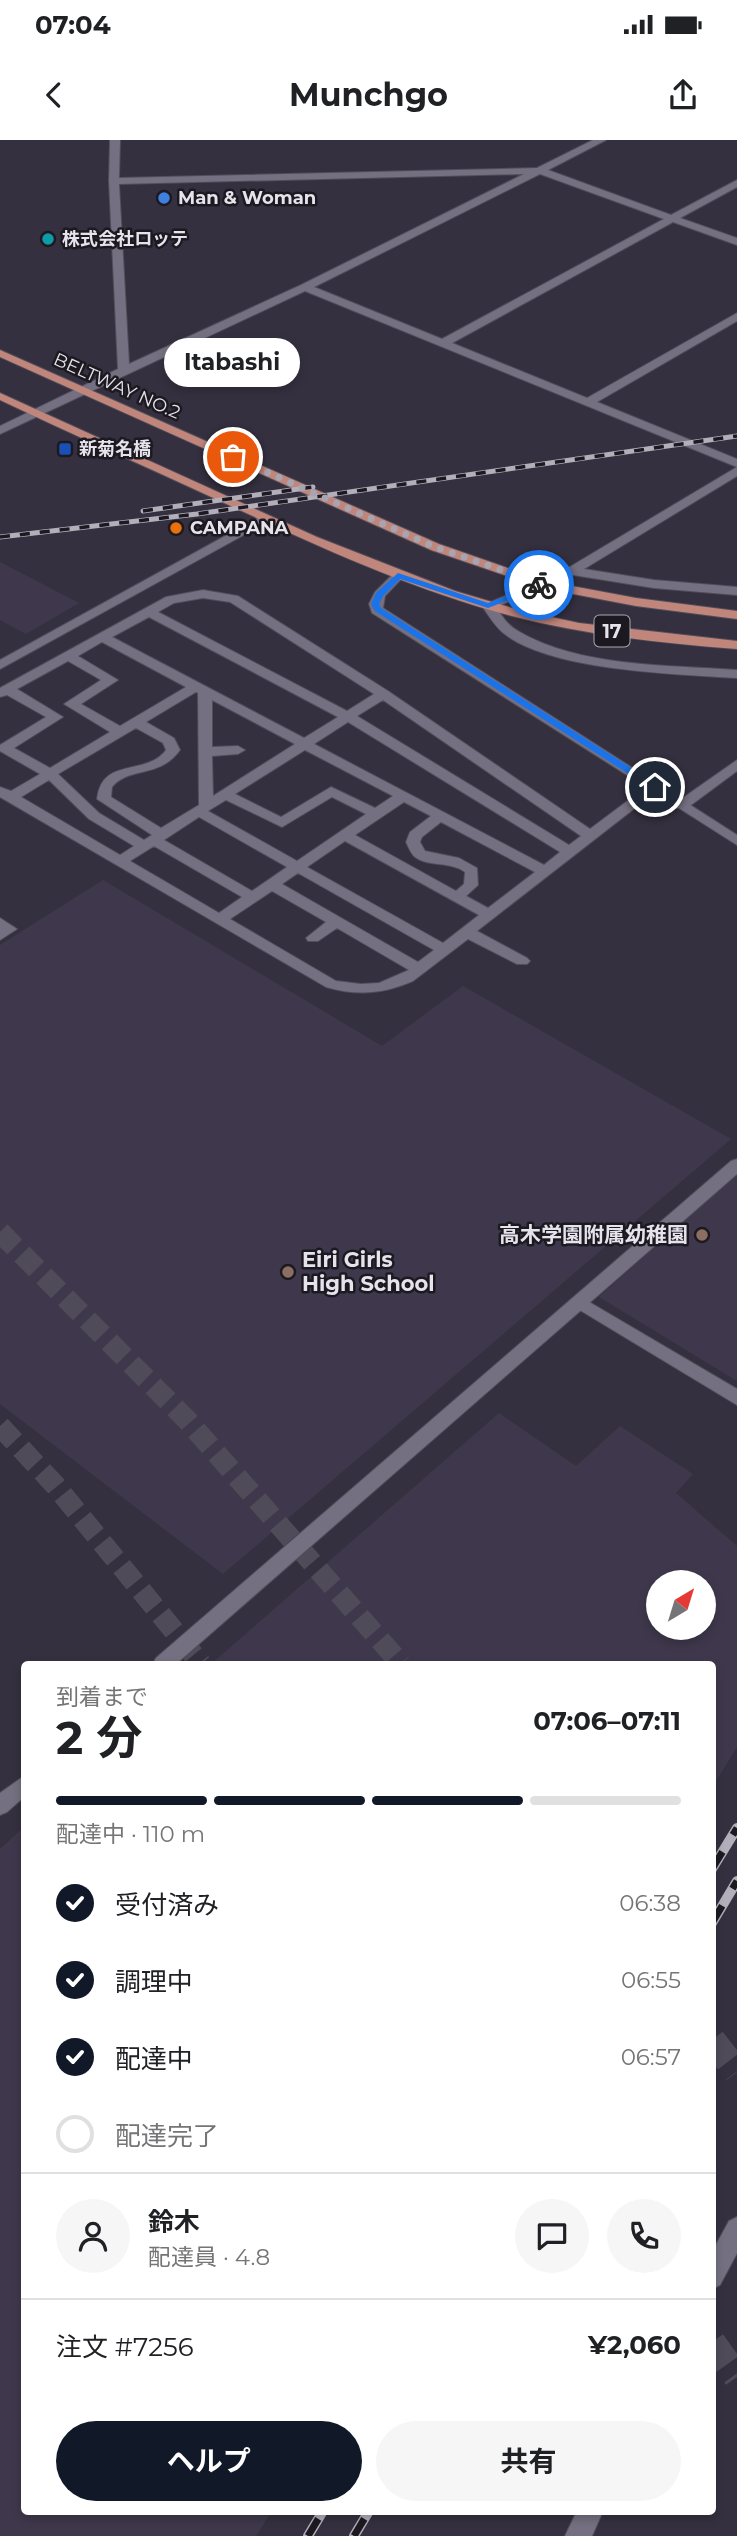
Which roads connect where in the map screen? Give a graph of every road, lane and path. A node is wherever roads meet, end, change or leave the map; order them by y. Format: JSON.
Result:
{"nodes":[{"id":1,"x":115,"y":140,"type":"edge"},
{"id":2,"x":601,"y":140,"type":"edge"},
{"id":3,"x":541,"y":171,"type":"junction"},
{"id":4,"x":114,"y":181,"type":"junction"},
{"id":5,"x":737,"y":184,"type":"edge"},
{"id":6,"x":672,"y":219,"type":"junction"},
{"id":7,"x":737,"y":242,"type":"edge"},
{"id":8,"x":305,"y":287,"type":"junction"},
{"id":9,"x":737,"y":316,"type":"edge"},
{"id":10,"x":443,"y":343,"type":"junction"},
{"id":11,"x":0,"y":353,"type":"edge"},
{"id":12,"x":124,"y":372,"type":"junction"},
{"id":13,"x":82,"y":390,"type":"junction"},
{"id":14,"x":0,"y":396,"type":"edge"},
{"id":15,"x":588,"y":402,"type":"junction"},
{"id":16,"x":36,"y":413,"type":"junction"},
{"id":17,"x":0,"y":431,"type":"edge"},
{"id":18,"x":737,"y":463,"type":"edge"},
{"id":19,"x":737,"y":471,"type":"edge"},
{"id":20,"x":265,"y":518,"type":"junction"},
{"id":21,"x":572,"y":571,"type":"junction"},
{"id":22,"x":398,"y":576,"type":"junction"},
{"id":23,"x":542,"y":584,"type":"junction"},
{"id":24,"x":737,"y":591,"type":"edge"},
{"id":25,"x":488,"y":606,"type":"junction"},
{"id":26,"x":149,"y":612,"type":"junction"},
{"id":27,"x":737,"y":615,"type":"edge"},
{"id":28,"x":104,"y":638,"type":"junction"},
{"id":29,"x":737,"y":645,"type":"edge"},
{"id":30,"x":70,"y":657,"type":"junction"},
{"id":31,"x":0,"y":666,"type":"edge"},
{"id":32,"x":737,"y":674,"type":"edge"},
{"id":33,"x":200,"y":689,"type":"junction"},
{"id":34,"x":3,"y":691,"type":"edge"},
{"id":35,"x":383,"y":694,"type":"junction"},
{"id":36,"x":347,"y":716,"type":"junction"},
{"id":37,"x":136,"y":722,"type":"junction"},
{"id":38,"x":120,"y":732,"type":"junction"},
{"id":39,"x":304,"y":744,"type":"junction"},
{"id":40,"x":238,"y":750,"type":"dead end"},
{"id":41,"x":206,"y":752,"type":"junction"},
{"id":42,"x":737,"y":764,"type":"edge"},
{"id":43,"x":50,"y":774,"type":"junction"},
{"id":44,"x":655,"y":787,"type":"junction"},
{"id":45,"x":5,"y":794,"type":"edge"},
{"id":46,"x":225,"y":794,"type":"junction"},
{"id":47,"x":403,"y":796,"type":"junction"},
{"id":48,"x":682,"y":805,"type":"junction"},
{"id":49,"x":202,"y":809,"type":"junction"},
{"id":50,"x":376,"y":814,"type":"junction"},
{"id":51,"x":440,"y":816,"type":"junction"},
{"id":52,"x":344,"y":835,"type":"junction"},
{"id":53,"x":590,"y":836,"type":"junction"},
{"id":54,"x":153,"y":840,"type":"junction"},
{"id":55,"x":737,"y":841,"type":"edge"},
{"id":56,"x":570,"y":852,"type":"junction"},
{"id":57,"x":120,"y":861,"type":"junction"},
{"id":58,"x":297,"y":867,"type":"junction"},
{"id":59,"x":545,"y":872,"type":"junction"},
{"id":60,"x":271,"y":884,"type":"junction"},
{"id":61,"x":252,"y":897,"type":"junction"},
{"id":62,"x":457,"y":897,"type":"junction"},
{"id":63,"x":489,"y":915,"type":"junction"},
{"id":64,"x":220,"y":919,"type":"junction"},
{"id":65,"x":337,"y":921,"type":"junction"},
{"id":66,"x":0,"y":923,"type":"edge"},
{"id":67,"x":467,"y":932,"type":"junction"},
{"id":68,"x":0,"y":935,"type":"edge"},
{"id":69,"x":313,"y":938,"type":"dead end"},
{"id":70,"x":444,"y":950,"type":"junction"},
{"id":71,"x":522,"y":961,"type":"dead end"},
{"id":72,"x":419,"y":969,"type":"junction"},
{"id":73,"x":737,"y":1165,"type":"edge"},
{"id":74,"x":579,"y":1302,"type":"junction"},
{"id":75,"x":737,"y":1398,"type":"edge"},
{"id":76,"x":166,"y":1661,"type":"edge"},
{"id":77,"x":21,"y":1788,"type":"edge"},
{"id":78,"x":0,"y":1806,"type":"edge"},
{"id":79,"x":737,"y":2229,"type":"edge"},
{"id":80,"x":716,"y":2269,"type":"edge"},
{"id":81,"x":589,"y":2515,"type":"edge"},
{"id":82,"x":578,"y":2536,"type":"edge"}],
"edges":[{"from":1,"to":4,"type":"street"},
{"from":2,"to":3,"type":"street"},
{"from":3,"to":4,"type":"street"},
{"from":3,"to":6,"type":"street"},
{"from":3,"to":8,"type":"street"},
{"from":4,"to":12,"type":"street"},
{"from":5,"to":6,"type":"street"},
{"from":6,"to":7,"type":"street"},
{"from":6,"to":10,"type":"street"},
{"from":8,"to":10,"type":"street"},
{"from":8,"to":12,"type":"street"},
{"from":9,"to":15,"type":"street"},
{"from":10,"to":15,"type":"street"},
{"from":11,"to":13,"type":"main road","name":"BELTWAY NO.2","number":"17"},
{"from":12,"to":13,"type":"street"},
{"from":13,"to":16,"type":"street"},
{"from":13,"to":23,"type":"main road","name":"BELTWAY NO.2","number":"17"},
{"from":14,"to":16,"type":"main road","number":"17"},
{"from":15,"to":18,"type":"street"},
{"from":16,"to":17,"type":"street"},
{"from":16,"to":20,"type":"main road","number":"17"},
{"from":19,"to":21,"type":"street"},
{"from":20,"to":22,"type":"main road","number":"17"},
{"from":20,"to":31,"type":"street"},
{"from":21,"to":23,"type":"street"},
{"from":21,"to":24,"type":"street"},
{"from":22,"to":25,"type":"main road","number":"17"},
{"from":22,"to":44,"type":"street"},
{"from":23,"to":25,"type":"street"},
{"from":23,"to":27,"type":"main road","name":"BELTWAY NO.2","number":"17"},
{"from":25,"to":29,"type":"main road","number":"17"},
{"from":25,"to":32,"type":"street"},
{"from":26,"to":28,"type":"street"},
{"from":26,"to":35,"type":"street"},
{"from":26,"to":36,"type":"street"},
{"from":28,"to":30,"type":"street"},
{"from":28,"to":33,"type":"street"},
{"from":30,"to":34,"type":"street"},
{"from":30,"to":38,"type":"street"},
{"from":33,"to":37,"type":"street"},
{"from":33,"to":39,"type":"street"},
{"from":33,"to":41,"type":"street"},
{"from":34,"to":43,"type":"street"},
{"from":35,"to":36,"type":"street"},
{"from":35,"to":53,"type":"street"},
{"from":36,"to":39,"type":"street"},
{"from":36,"to":56,"type":"street"},
{"from":37,"to":38,"type":"street"},
{"from":37,"to":54,"type":"street"},
{"from":38,"to":43,"type":"street"},
{"from":39,"to":46,"type":"street"},
{"from":39,"to":47,"type":"street"},
{"from":40,"to":41,"type":"street"},
{"from":41,"to":49,"type":"street"},
{"from":42,"to":48,"type":"street"},
{"from":43,"to":45,"type":"street"},
{"from":43,"to":54,"type":"street"},
{"from":44,"to":48,"type":"street"},
{"from":44,"to":53,"type":"street"},
{"from":45,"to":57,"type":"street"},
{"from":46,"to":49,"type":"street"},
{"from":46,"to":50,"type":"street"},
{"from":47,"to":50,"type":"street"},
{"from":47,"to":51,"type":"street"},
{"from":48,"to":55,"type":"street"},
{"from":49,"to":54,"type":"street"},
{"from":49,"to":58,"type":"street"},
{"from":50,"to":52,"type":"street"},
{"from":51,"to":59,"type":"street"},
{"from":51,"to":62,"type":"street"},
{"from":52,"to":58,"type":"street"},
{"from":52,"to":62,"type":"street"},
{"from":53,"to":56,"type":"street"},
{"from":54,"to":57,"type":"street"},
{"from":54,"to":61,"type":"street"},
{"from":56,"to":59,"type":"street"},
{"from":57,"to":64,"type":"street"},
{"from":58,"to":60,"type":"street"},
{"from":58,"to":70,"type":"street"},
{"from":59,"to":63,"type":"street"},
{"from":60,"to":61,"type":"street"},
{"from":60,"to":65,"type":"street"},
{"from":61,"to":64,"type":"street"},
{"from":62,"to":63,"type":"street"},
{"from":63,"to":67,"type":"street"},
{"from":64,"to":72,"type":"street"},
{"from":65,"to":69,"type":"street"},
{"from":65,"to":72,"type":"street"},
{"from":66,"to":68,"type":"street"},
{"from":67,"to":70,"type":"street"},
{"from":67,"to":71,"type":"street"},
{"from":70,"to":72,"type":"street"},
{"from":73,"to":74,"type":"street"},
{"from":74,"to":75,"type":"street"},
{"from":74,"to":76,"type":"street"},
{"from":77,"to":78,"type":"street"},
{"from":79,"to":80,"type":"street"},
{"from":81,"to":82,"type":"street"}]}
